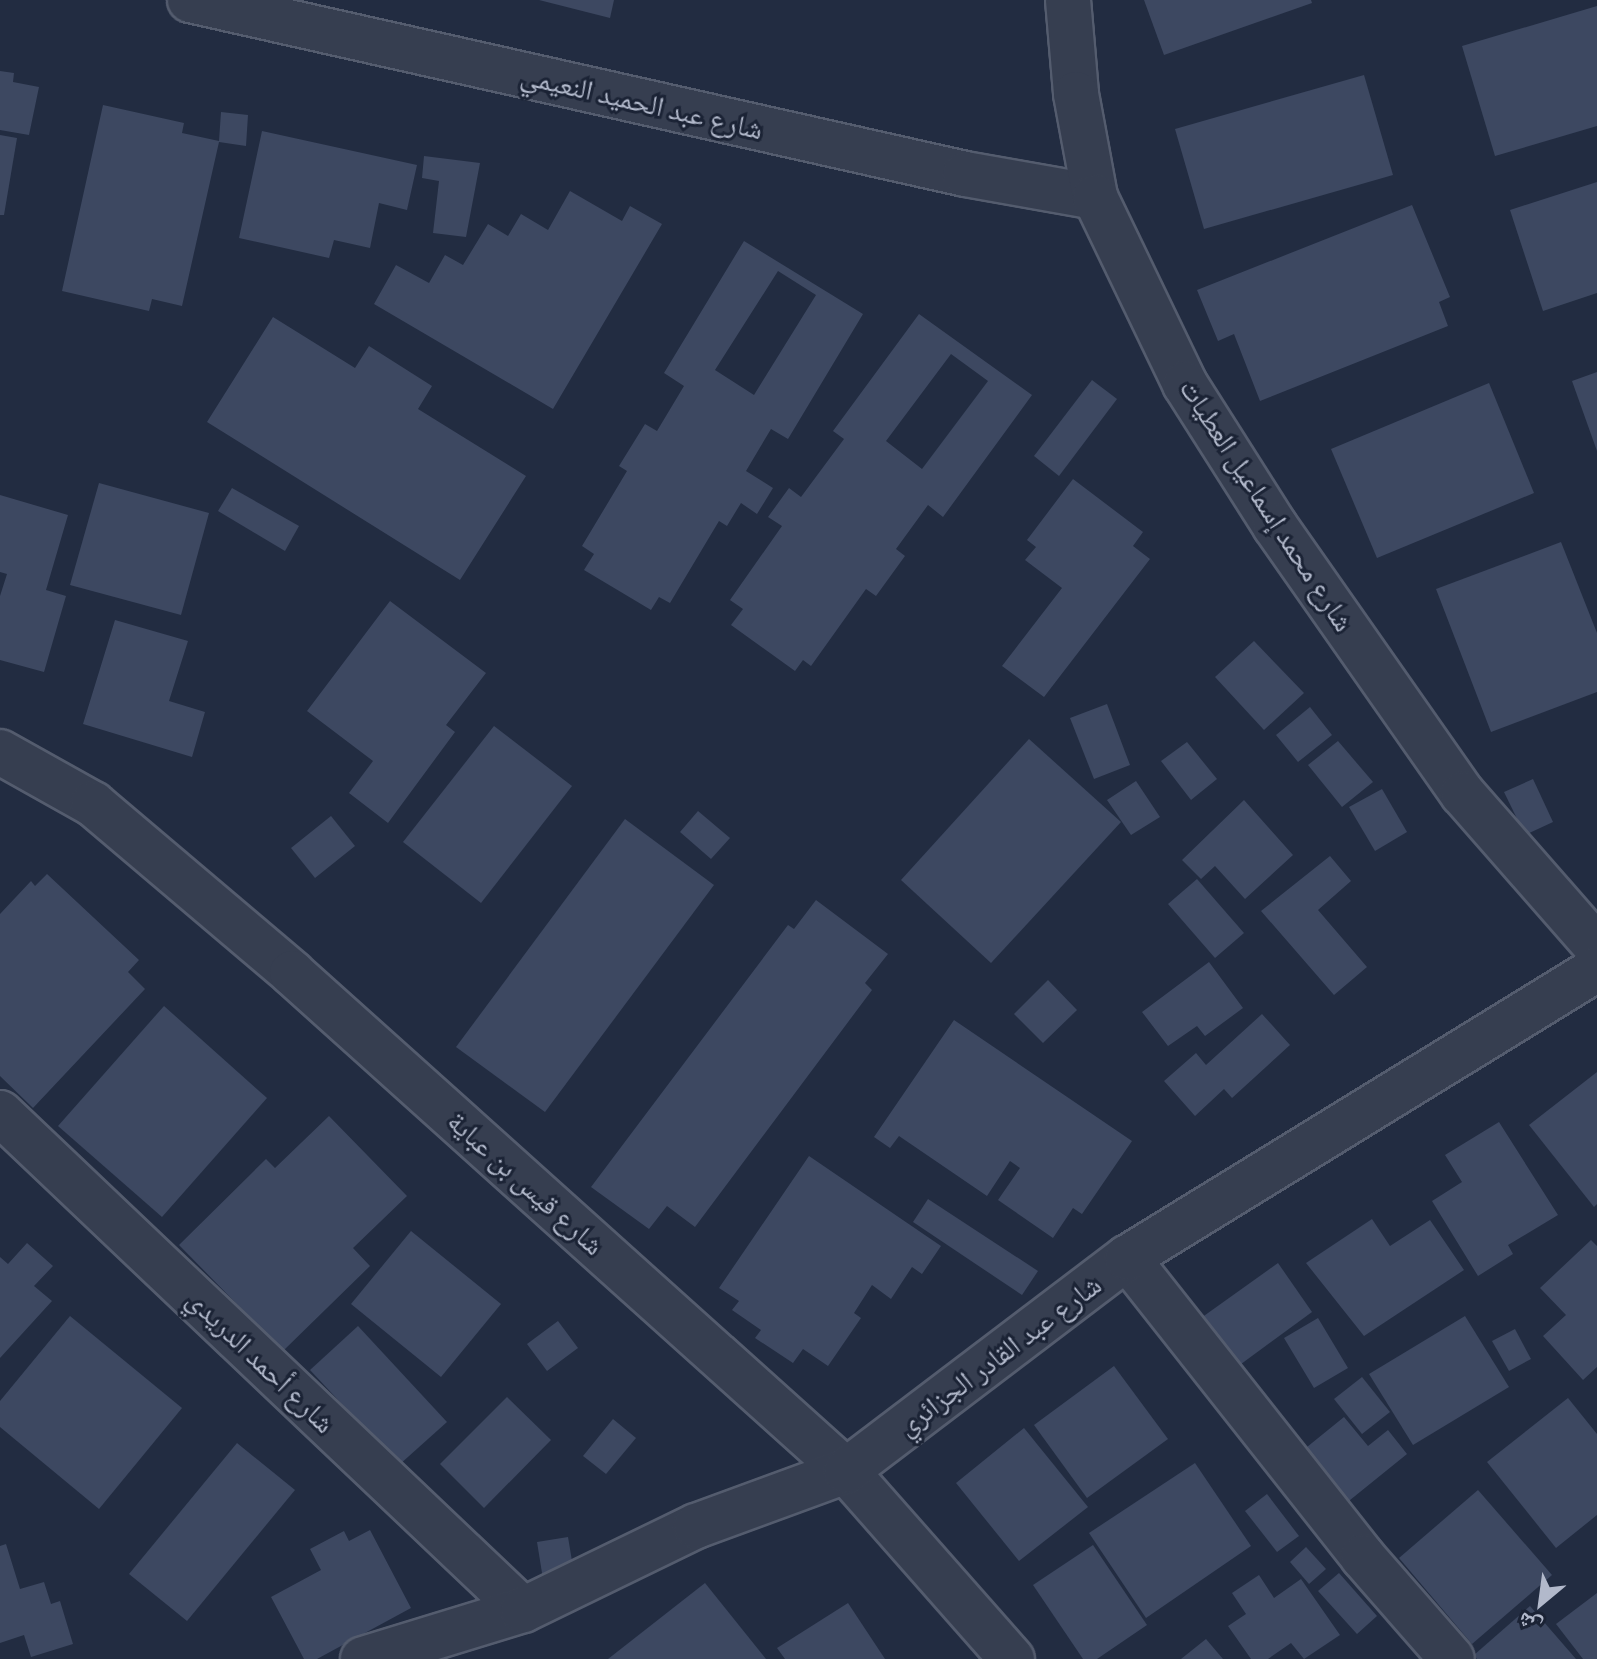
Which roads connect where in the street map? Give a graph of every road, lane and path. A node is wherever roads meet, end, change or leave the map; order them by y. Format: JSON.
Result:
{"nodes":[{"id":1,"x":190,"y":0,"type":"edge"},
{"id":2,"x":1068,"y":0,"type":"edge"},
{"id":3,"x":1095,"y":197,"type":"junction"},
{"id":4,"x":0,"y":752,"type":"edge"},
{"id":5,"x":1597,"y":947,"type":"edge"},
{"id":6,"x":1597,"y":969,"type":"edge"},
{"id":7,"x":0,"y":1113,"type":"edge"},
{"id":8,"x":1127,"y":1258,"type":"junction"},
{"id":9,"x":846,"y":1471,"type":"junction"},
{"id":10,"x":523,"y":1610,"type":"junction"},
{"id":11,"x":363,"y":1659,"type":"edge"},
{"id":12,"x":1012,"y":1659,"type":"edge"},
{"id":13,"x":1452,"y":1659,"type":"edge"}],
"edges":[{"from":1,"to":3,"type":"street","name":"شارع عبد الحميد النعيمي"},
{"from":2,"to":3,"type":"street","name":"شارع محمد إسماعيل العطيات"},
{"from":3,"to":5,"type":"street","name":"شارع محمد إسماعيل العطيات"},
{"from":4,"to":9,"type":"street","name":"شارع قيس بن عباية"},
{"from":6,"to":8,"type":"street","name":"شارع عبد القادر الجزائري"},
{"from":7,"to":10,"type":"street","name":"شارع أحمد الدريدي"},
{"from":8,"to":9,"type":"street","name":"شارع عبد القادر الجزائري"},
{"from":8,"to":13,"type":"street"},
{"from":9,"to":10,"type":"street","name":"شارع عبد القادر الجزائري"},
{"from":9,"to":12,"type":"street","name":"شارع قيس بن عباية"},
{"from":10,"to":11,"type":"street","name":"شارع عبد القادر الجزائري"}]}
